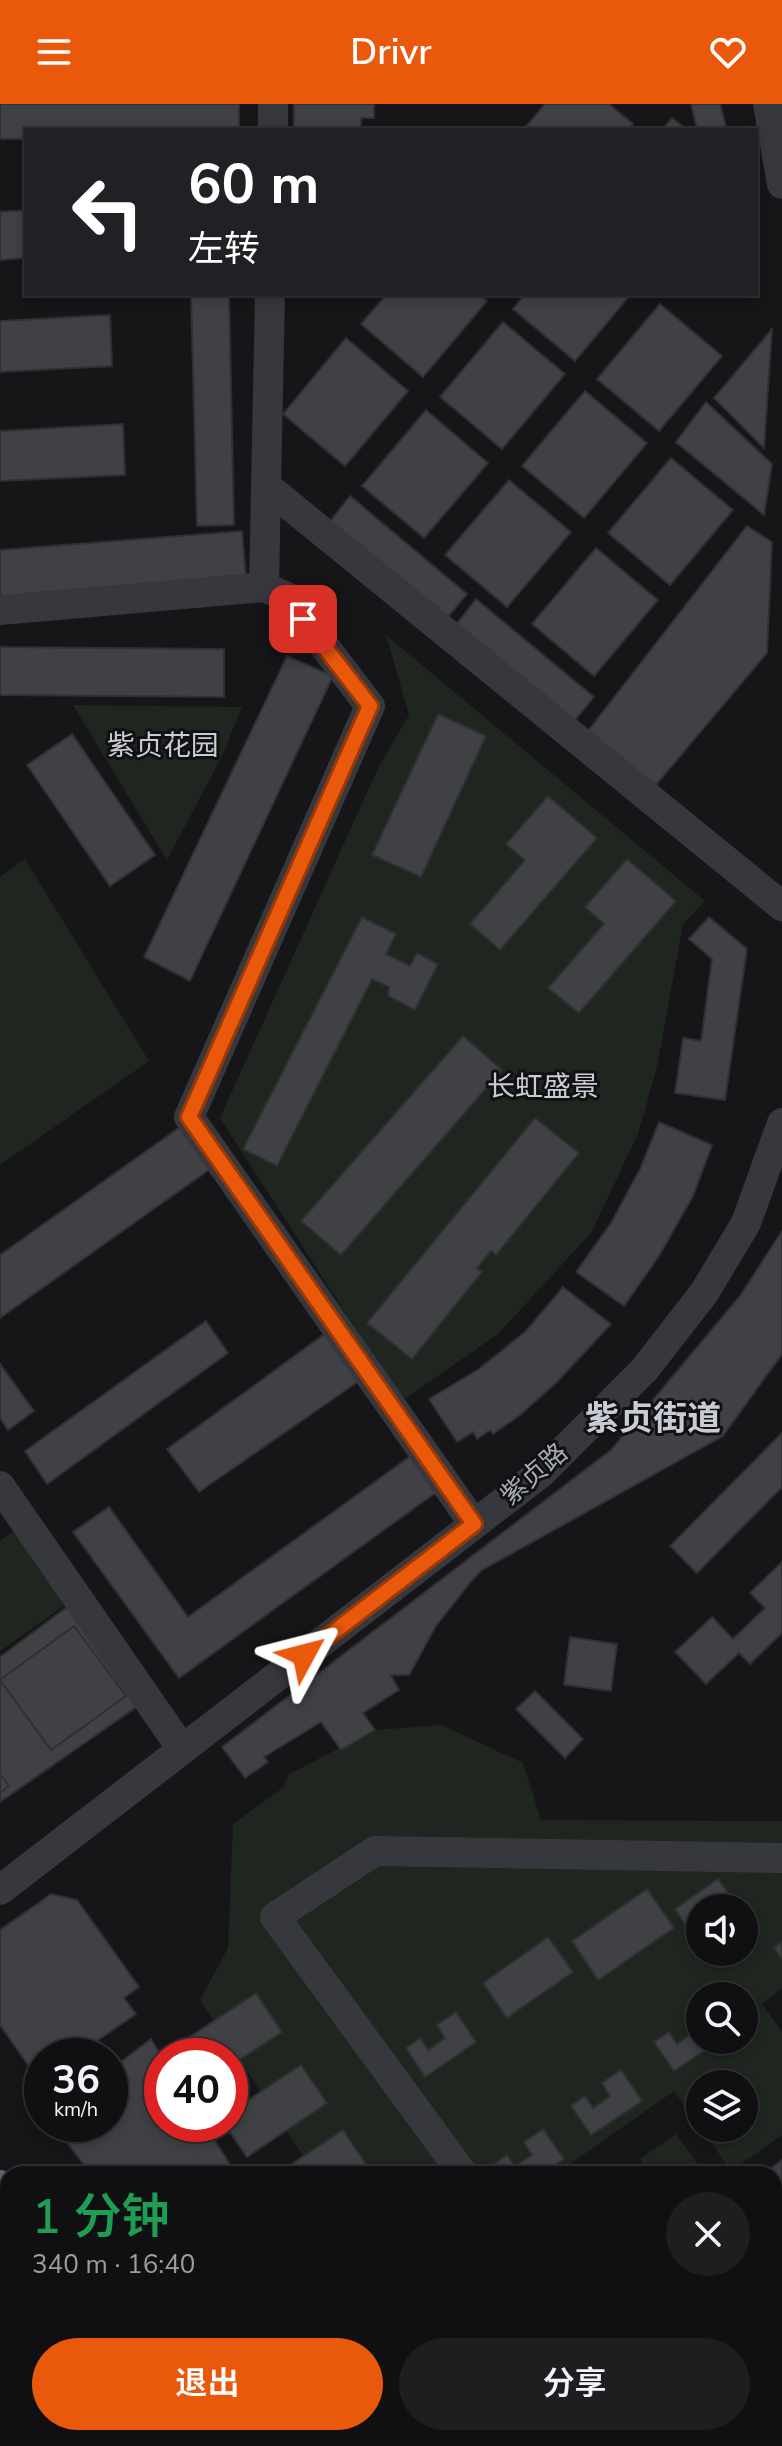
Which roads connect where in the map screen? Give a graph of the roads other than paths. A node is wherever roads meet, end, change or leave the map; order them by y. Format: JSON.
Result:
{"nodes":[{"id":1,"x":273,"y":104,"type":"edge"},
{"id":2,"x":768,"y":104,"type":"edge"},
{"id":3,"x":273,"y":128,"type":"edge"},
{"id":4,"x":782,"y":184,"type":"edge"},
{"id":5,"x":270,"y":296,"type":"edge"},
{"id":6,"x":266,"y":486,"type":"junction"},
{"id":7,"x":264,"y":587,"type":"junction"},
{"id":8,"x":0,"y":610,"type":"edge"},
{"id":9,"x":782,"y":906,"type":"edge"},
{"id":10,"x":782,"y":1123,"type":"edge"},
{"id":11,"x":0,"y":1486,"type":"edge"},
{"id":12,"x":474,"y":1524,"type":"junction"},
{"id":13,"x":182,"y":1749,"type":"junction"},
{"id":14,"x":782,"y":1858,"type":"edge"},
{"id":15,"x":0,"y":1890,"type":"edge"},
{"id":16,"x":457,"y":2166,"type":"edge"}],
"edges":[{"from":1,"to":3,"type":"street"},
{"from":2,"to":4,"type":"street"},
{"from":5,"to":6,"type":"street"},
{"from":6,"to":7,"type":"street"},
{"from":6,"to":9,"type":"street"},
{"from":7,"to":8,"type":"street"},
{"from":7,"to":12,"type":"street"},
{"from":10,"to":12,"type":"street","name":"紫贞路"},
{"from":11,"to":13,"type":"street"},
{"from":12,"to":13,"type":"street","name":"紫贞路"},
{"from":13,"to":15,"type":"street","name":"紫贞路"},
{"from":14,"to":16,"type":"street"}]}
